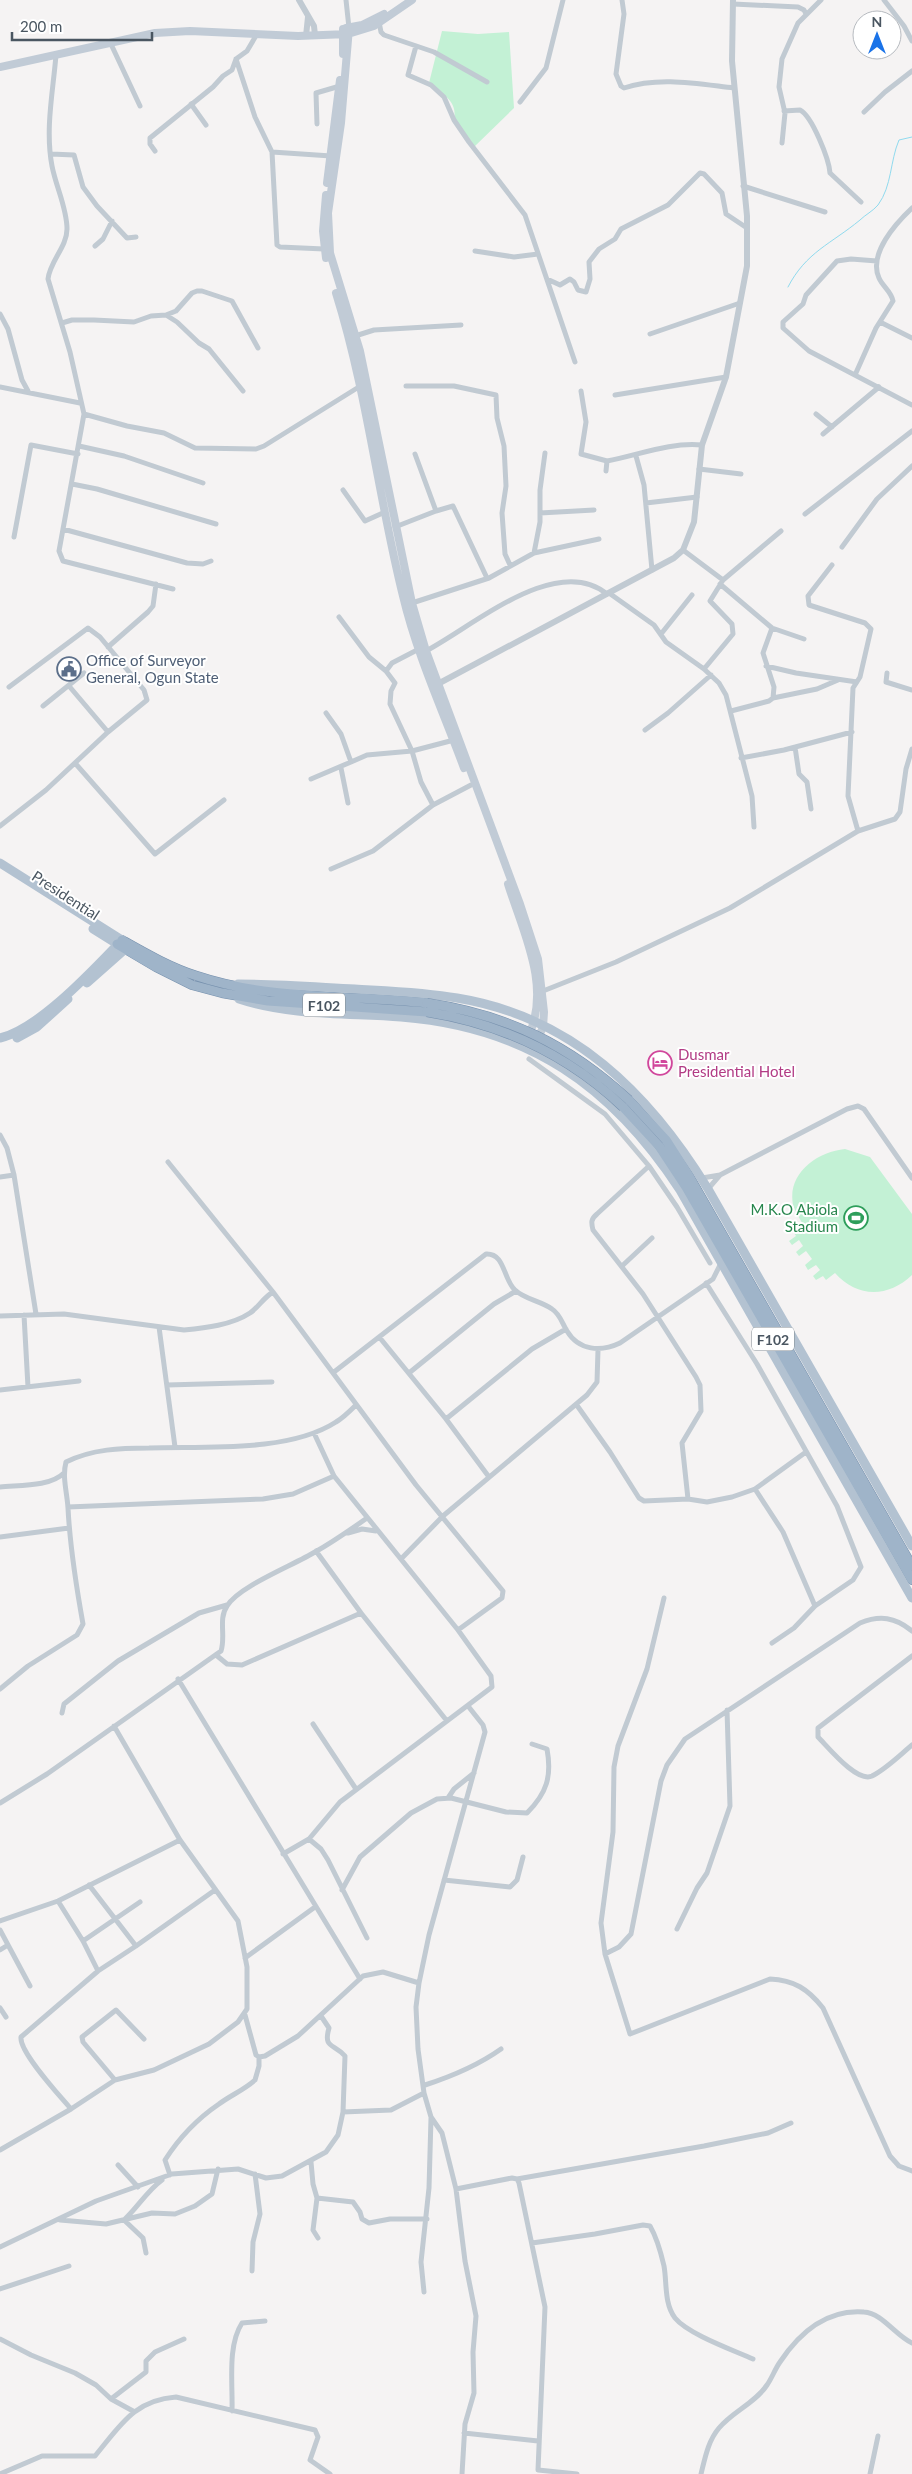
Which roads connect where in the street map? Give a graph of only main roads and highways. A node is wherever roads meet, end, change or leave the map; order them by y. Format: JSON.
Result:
{"nodes":[{"id":1,"x":404,"y":0,"type":"edge"},
{"id":2,"x":412,"y":0,"type":"edge"},
{"id":3,"x":346,"y":31,"type":"junction"},
{"id":4,"x":315,"y":33,"type":"junction"},
{"id":5,"x":306,"y":34,"type":"junction"},
{"id":6,"x":332,"y":35,"type":"junction"},
{"id":7,"x":343,"y":48,"type":"junction"},
{"id":8,"x":0,"y":66,"type":"edge"},
{"id":9,"x":355,"y":345,"type":"junction"},
{"id":10,"x":364,"y":385,"type":"junction"},
{"id":11,"x":422,"y":651,"type":"junction"},
{"id":12,"x":436,"y":684,"type":"junction"},
{"id":13,"x":0,"y":863,"type":"edge"},
{"id":14,"x":0,"y":869,"type":"edge"},
{"id":15,"x":123,"y":945,"type":"junction"},
{"id":16,"x":223,"y":989,"type":"junction"},
{"id":17,"x":534,"y":1022,"type":"junction"},
{"id":18,"x":543,"y":1027,"type":"junction"},
{"id":19,"x":0,"y":1038,"type":"edge"},
{"id":20,"x":0,"y":1043,"type":"edge"},
{"id":21,"x":523,"y":1047,"type":"junction"},
{"id":22,"x":531,"y":1055,"type":"junction"},
{"id":23,"x":829,"y":1427,"type":"junction"},
{"id":24,"x":912,"y":1546,"type":"edge"},
{"id":25,"x":912,"y":1566,"type":"edge"},
{"id":26,"x":912,"y":1580,"type":"edge"},
{"id":27,"x":912,"y":1598,"type":"edge"}],
"edges":[{"from":1,"to":3,"type":"main road"},
{"from":2,"to":3,"type":"main road"},
{"from":3,"to":4,"type":"main road"},
{"from":3,"to":6,"type":"main road"},
{"from":3,"to":7,"type":"main road"},
{"from":3,"to":9,"type":"main road"},
{"from":4,"to":5,"type":"main road"},
{"from":4,"to":6,"type":"main road"},
{"from":5,"to":8,"type":"main road"},
{"from":5,"to":8,"type":"main road"},
{"from":6,"to":7,"type":"main road"},
{"from":7,"to":9,"type":"main road"},
{"from":9,"to":10,"type":"main road"},
{"from":10,"to":11,"type":"main road"},
{"from":10,"to":11,"type":"main road"},
{"from":11,"to":12,"type":"main road"},
{"from":12,"to":17,"type":"main road"},
{"from":12,"to":18,"type":"main road"},
{"from":13,"to":15,"type":"main road"},
{"from":14,"to":15,"type":"main road","name":"Presidential"},
{"from":15,"to":16,"type":"highway","number":"F102"},
{"from":15,"to":19,"type":"main road"},
{"from":15,"to":20,"type":"main road"},
{"from":16,"to":17,"type":"main road"},
{"from":16,"to":21,"type":"main road"},
{"from":16,"to":23,"type":"highway","number":"F102","bridge":true},
{"from":17,"to":18,"type":"main road"},
{"from":17,"to":21,"type":"main road"},
{"from":18,"to":22,"type":"main road"},
{"from":18,"to":23,"type":"main road"},
{"from":21,"to":22,"type":"main road"},
{"from":22,"to":23,"type":"main road"},
{"from":23,"to":24,"type":"main road"},
{"from":23,"to":25,"type":"highway","number":"F102"},
{"from":23,"to":26,"type":"highway","number":"F102"},
{"from":23,"to":27,"type":"main road"}]}
